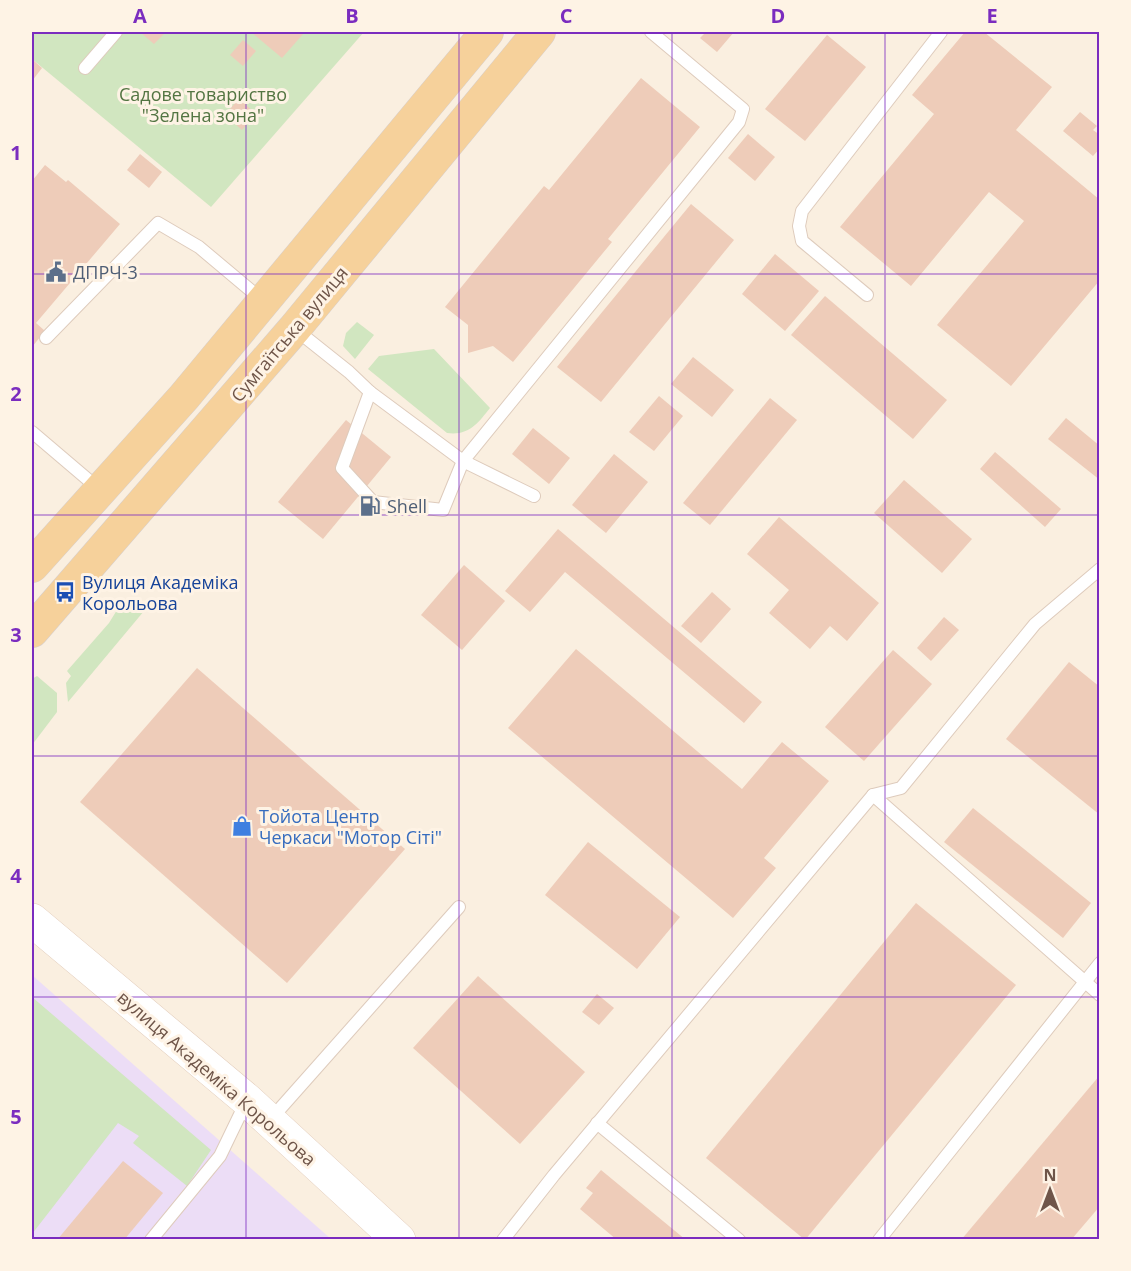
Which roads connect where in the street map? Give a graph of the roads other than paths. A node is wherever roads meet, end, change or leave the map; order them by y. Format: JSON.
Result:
{"nodes":[{"id":1,"x":116,"y":32,"type":"edge"},
{"id":2,"x":487,"y":32,"type":"edge"},
{"id":3,"x":539,"y":32,"type":"edge"},
{"id":4,"x":651,"y":32,"type":"edge"},
{"id":5,"x":941,"y":32,"type":"edge"},
{"id":6,"x":85,"y":68,"type":"dead end"},
{"id":7,"x":867,"y":295,"type":"dead end"},
{"id":8,"x":264,"y":302,"type":"junction"},
{"id":9,"x":294,"y":328,"type":"junction"},
{"id":10,"x":46,"y":338,"type":"dead end"},
{"id":11,"x":370,"y":392,"type":"junction"},
{"id":12,"x":32,"y":432,"type":"edge"},
{"id":13,"x":463,"y":460,"type":"junction"},
{"id":14,"x":100,"y":490,"type":"junction"},
{"id":15,"x":534,"y":496,"type":"dead end"},
{"id":16,"x":32,"y":566,"type":"edge"},
{"id":17,"x":1100,"y":569,"type":"edge"},
{"id":18,"x":32,"y":631,"type":"edge"},
{"id":19,"x":873,"y":795,"type":"junction"},
{"id":20,"x":459,"y":907,"type":"dead end"},
{"id":21,"x":32,"y":920,"type":"edge"},
{"id":22,"x":1100,"y":963,"type":"edge"},
{"id":23,"x":1083,"y":982,"type":"junction"},
{"id":24,"x":1100,"y":995,"type":"edge"},
{"id":25,"x":258,"y":1110,"type":"junction"},
{"id":26,"x":597,"y":1123,"type":"junction"},
{"id":27,"x":151,"y":1239,"type":"edge"},
{"id":28,"x":399,"y":1239,"type":"edge"},
{"id":29,"x":503,"y":1239,"type":"edge"},
{"id":30,"x":739,"y":1239,"type":"edge"},
{"id":31,"x":879,"y":1239,"type":"edge"}],
"edges":[{"from":1,"to":6,"type":"lane"},
{"from":2,"to":8,"type":"main road"},
{"from":3,"to":9,"type":"main road","name":"Сумгаїтська вулиця"},
{"from":4,"to":13,"type":"lane"},
{"from":5,"to":7,"type":"lane"},
{"from":8,"to":10,"type":"lane"},
{"from":8,"to":14,"type":"main road"},
{"from":9,"to":11,"type":"lane"},
{"from":9,"to":18,"type":"main road","name":"Сумгаїтська вулиця"},
{"from":11,"to":13,"type":"lane"},
{"from":11,"to":13,"type":"lane"},
{"from":12,"to":14,"type":"lane"},
{"from":13,"to":15,"type":"lane"},
{"from":14,"to":16,"type":"main road"},
{"from":17,"to":19,"type":"lane"},
{"from":19,"to":23,"type":"lane"},
{"from":19,"to":26,"type":"lane"},
{"from":20,"to":25,"type":"lane"},
{"from":21,"to":25,"type":"street","name":"вулиця Академіка Корольова"},
{"from":22,"to":23,"type":"lane"},
{"from":23,"to":24,"type":"lane"},
{"from":23,"to":31,"type":"lane"},
{"from":25,"to":27,"type":"lane"},
{"from":25,"to":28,"type":"street","name":"вулиця Академіка Корольова"},
{"from":26,"to":29,"type":"lane"},
{"from":26,"to":30,"type":"lane"}]}
